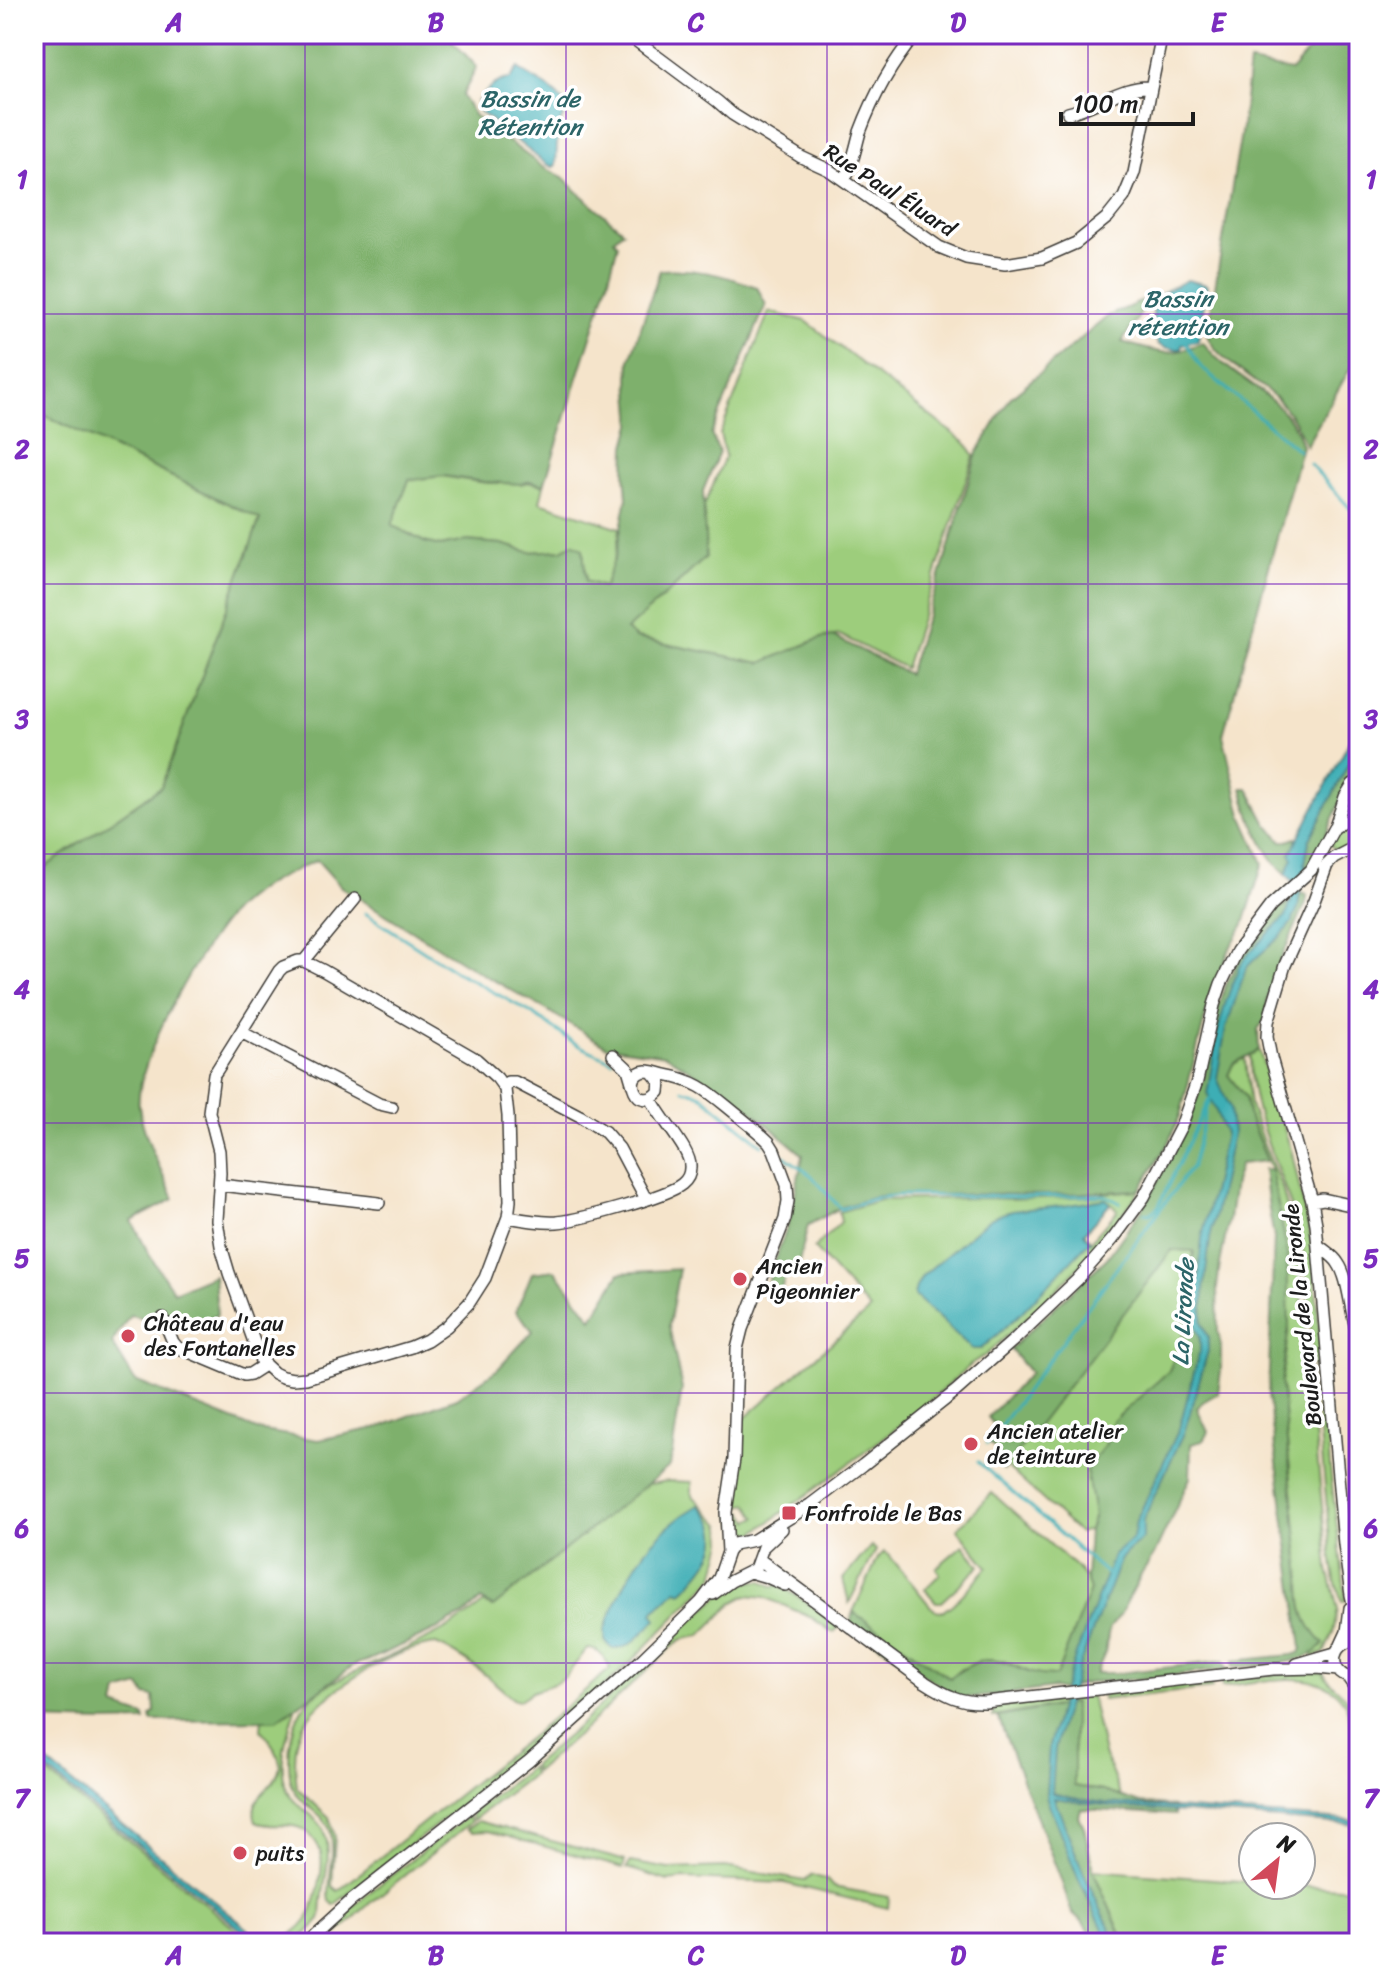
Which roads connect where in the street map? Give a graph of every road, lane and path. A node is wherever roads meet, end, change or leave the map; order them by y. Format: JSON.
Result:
{"nodes":[{"id":1,"x":627,"y":34,"type":"edge"},
{"id":2,"x":916,"y":34,"type":"edge"},
{"id":3,"x":1162,"y":34,"type":"edge"},
{"id":4,"x":1151,"y":87,"type":"junction"},
{"id":5,"x":1068,"y":113,"type":"dead end"},
{"id":6,"x":844,"y":180,"type":"junction"},
{"id":7,"x":1357,"y":780,"type":"edge"},
{"id":8,"x":1342,"y":807,"type":"junction"},
{"id":9,"x":1355,"y":821,"type":"edge"},
{"id":10,"x":1334,"y":828,"type":"junction"},
{"id":11,"x":1327,"y":843,"type":"junction"},
{"id":12,"x":1359,"y":845,"type":"edge"},
{"id":13,"x":1345,"y":854,"type":"junction"},
{"id":14,"x":1323,"y":862,"type":"junction"},
{"id":15,"x":1307,"y":880,"type":"junction"},
{"id":16,"x":355,"y":899,"type":"dead end"},
{"id":17,"x":1314,"y":901,"type":"junction"},
{"id":18,"x":304,"y":961,"type":"junction"},
{"id":19,"x":241,"y":1032,"type":"junction"},
{"id":20,"x":650,"y":1072,"type":"junction"},
{"id":21,"x":692,"y":1082,"type":"junction"},
{"id":22,"x":633,"y":1087,"type":"junction"},
{"id":23,"x":505,"y":1089,"type":"junction"},
{"id":24,"x":654,"y":1096,"type":"junction"},
{"id":25,"x":392,"y":1107,"type":"dead end"},
{"id":26,"x":220,"y":1185,"type":"junction"},
{"id":27,"x":646,"y":1199,"type":"junction"},
{"id":28,"x":1312,"y":1201,"type":"junction"},
{"id":29,"x":379,"y":1203,"type":"dead end"},
{"id":30,"x":1359,"y":1207,"type":"edge"},
{"id":31,"x":508,"y":1217,"type":"junction"},
{"id":32,"x":1319,"y":1246,"type":"junction"},
{"id":33,"x":1321,"y":1282,"type":"junction"},
{"id":34,"x":1346,"y":1283,"type":"junction"},
{"id":35,"x":1355,"y":1312,"type":"edge"},
{"id":36,"x":163,"y":1318,"type":"dead end"},
{"id":37,"x":1359,"y":1337,"type":"edge"},
{"id":38,"x":264,"y":1365,"type":"junction"},
{"id":39,"x":810,"y":1505,"type":"junction"},
{"id":40,"x":727,"y":1524,"type":"junction"},
{"id":41,"x":745,"y":1542,"type":"junction"},
{"id":42,"x":728,"y":1553,"type":"junction"},
{"id":43,"x":760,"y":1558,"type":"junction"},
{"id":44,"x":748,"y":1573,"type":"junction"},
{"id":45,"x":1351,"y":1595,"type":"junction"},
{"id":46,"x":701,"y":1602,"type":"junction"},
{"id":47,"x":817,"y":1603,"type":"junction"},
{"id":48,"x":1359,"y":1628,"type":"edge"},
{"id":49,"x":1359,"y":1641,"type":"edge"},
{"id":50,"x":1338,"y":1650,"type":"junction"},
{"id":51,"x":1273,"y":1669,"type":"junction"},
{"id":52,"x":1338,"y":1670,"type":"junction"},
{"id":53,"x":1354,"y":1678,"type":"edge"},
{"id":54,"x":1359,"y":1693,"type":"edge"},
{"id":55,"x":305,"y":1943,"type":"edge"}],
"edges":[{"from":1,"to":6,"type":"street","name":"Rue Paul Éluard"},
{"from":2,"to":6,"type":"street"},
{"from":3,"to":4,"type":"street","name":"Rue Paul Éluard"},
{"from":4,"to":5,"type":"street"},
{"from":4,"to":6,"type":"street","name":"Rue Paul Éluard"},
{"from":7,"to":8,"type":"street","name":"Boulevard de la Lironde"},
{"from":8,"to":9,"type":"street"},
{"from":8,"to":10,"type":"street","name":"Boulevard de la Lironde"},
{"from":9,"to":10,"type":"street"},
{"from":10,"to":11,"type":"street","name":"Boulevard de la Lironde"},
{"from":11,"to":13,"type":"street"},
{"from":11,"to":14,"type":"street","name":"Boulevard de la Lironde"},
{"from":12,"to":13,"type":"street"},
{"from":13,"to":14,"type":"street"},
{"from":14,"to":15,"type":"street"},
{"from":14,"to":17,"type":"street","name":"Boulevard de la Lironde"},
{"from":15,"to":17,"type":"street","name":"Boulevard de la Lironde"},
{"from":15,"to":39,"type":"street"},
{"from":16,"to":18,"type":"street"},
{"from":17,"to":28,"type":"street","name":"Boulevard de la Lironde"},
{"from":18,"to":19,"type":"street"},
{"from":18,"to":23,"type":"street"},
{"from":19,"to":25,"type":"street"},
{"from":19,"to":26,"type":"street"},
{"from":20,"to":21,"type":"street"},
{"from":20,"to":22,"type":"street"},
{"from":20,"to":22,"type":"street"},
{"from":20,"to":24,"type":"street"},
{"from":21,"to":24,"type":"street"},
{"from":21,"to":40,"type":"street"},
{"from":22,"to":24,"type":"street"},
{"from":23,"to":27,"type":"street"},
{"from":23,"to":31,"type":"street"},
{"from":24,"to":27,"type":"street"},
{"from":26,"to":29,"type":"street"},
{"from":26,"to":38,"type":"street"},
{"from":27,"to":31,"type":"street"},
{"from":28,"to":30,"type":"street"},
{"from":28,"to":32,"type":"street","name":"Boulevard de la Lironde"},
{"from":31,"to":38,"type":"street"},
{"from":32,"to":33,"type":"street","name":"Boulevard de la Lironde"},
{"from":32,"to":34,"type":"street"},
{"from":33,"to":34,"type":"street"},
{"from":33,"to":45,"type":"street","name":"Boulevard de la Lironde"},
{"from":34,"to":35,"type":"street"},
{"from":35,"to":37,"type":"street"},
{"from":36,"to":38,"type":"street"},
{"from":39,"to":41,"type":"street"},
{"from":39,"to":43,"type":"street"},
{"from":40,"to":41,"type":"street"},
{"from":40,"to":42,"type":"street"},
{"from":41,"to":42,"type":"street"},
{"from":41,"to":43,"type":"street"},
{"from":42,"to":44,"type":"street"},
{"from":42,"to":46,"type":"street"},
{"from":43,"to":44,"type":"street"},
{"from":43,"to":47,"type":"street"},
{"from":44,"to":46,"type":"street"},
{"from":44,"to":47,"type":"street"},
{"from":45,"to":48,"type":"street","name":"Boulevard de la Lironde"},
{"from":45,"to":50,"type":"street","name":"Boulevard de la Lironde"},
{"from":46,"to":55,"type":"street"},
{"from":47,"to":51,"type":"street"},
{"from":49,"to":50,"type":"street"},
{"from":50,"to":51,"type":"street"},
{"from":50,"to":52,"type":"street"},
{"from":51,"to":52,"type":"street"},
{"from":52,"to":53,"type":"street"},
{"from":53,"to":54,"type":"street"}]}
